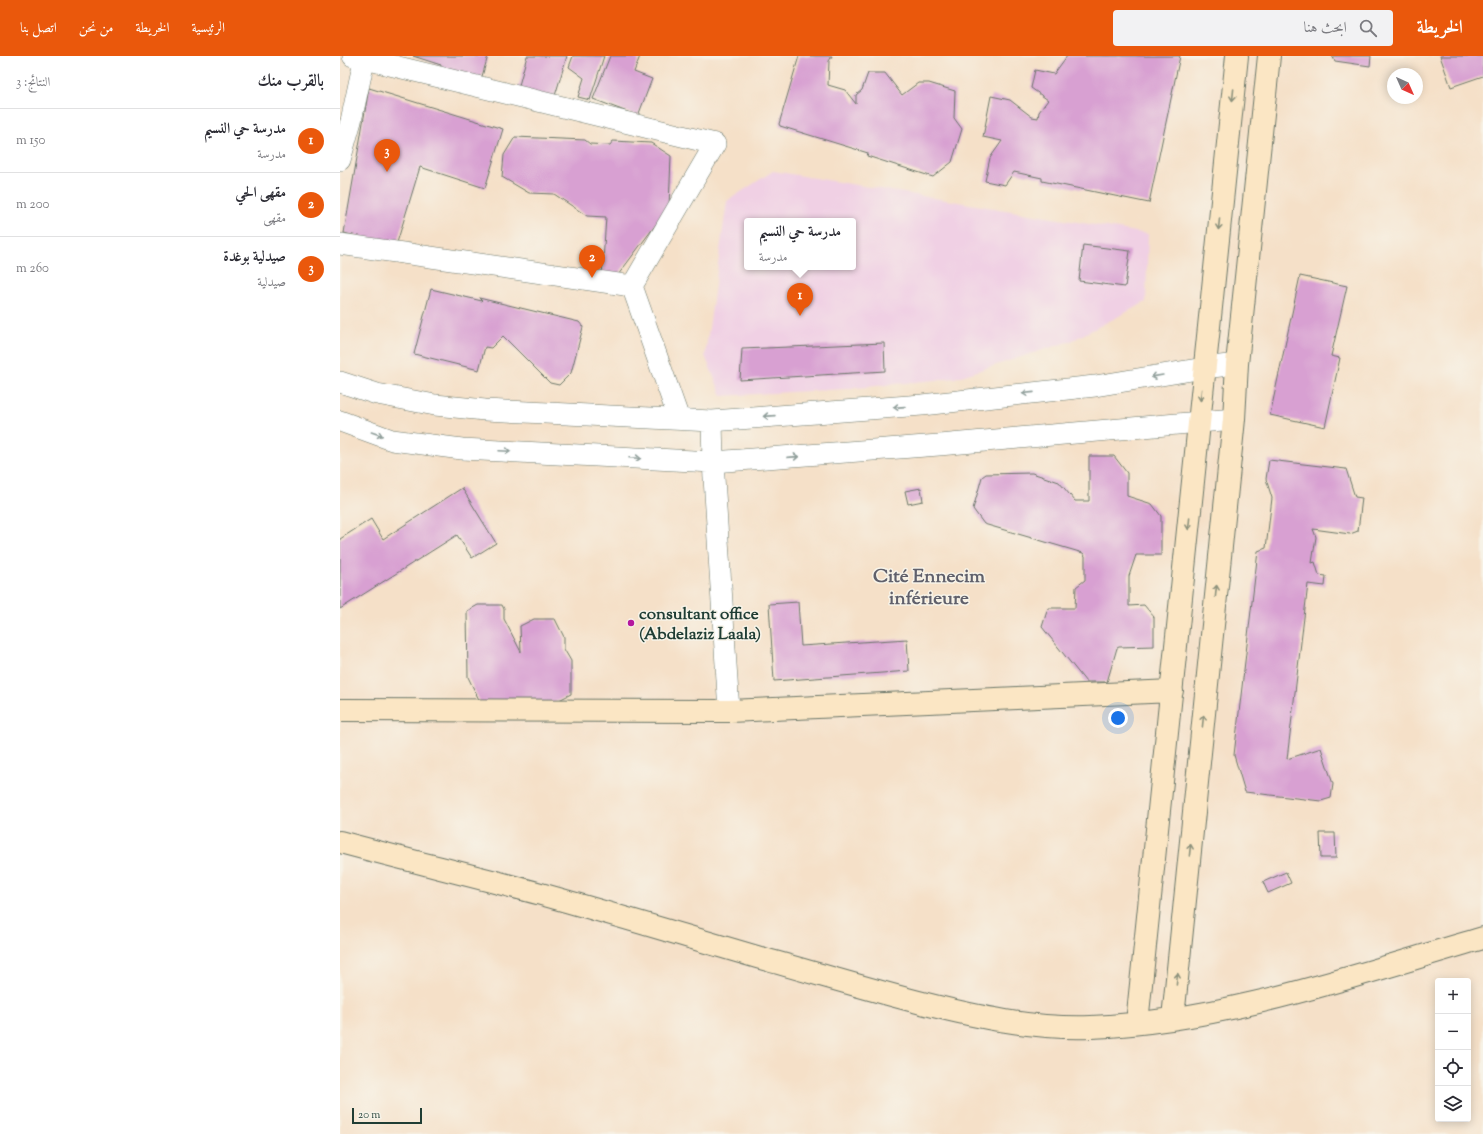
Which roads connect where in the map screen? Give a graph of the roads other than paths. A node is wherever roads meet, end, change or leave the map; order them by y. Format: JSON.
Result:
{"nodes":[{"id":1,"x":1237,"y":56,"type":"edge"},
{"id":2,"x":1268,"y":56,"type":"edge"},
{"id":3,"x":361,"y":57,"type":"edge"},
{"id":4,"x":340,"y":160,"type":"edge"},
{"id":5,"x":340,"y":244,"type":"edge"},
{"id":6,"x":632,"y":286,"type":"junction"},
{"id":7,"x":1237,"y":364,"type":"junction"},
{"id":8,"x":1204,"y":368,"type":"junction"},
{"id":9,"x":340,"y":382,"type":"edge"},
{"id":10,"x":679,"y":419,"type":"junction"},
{"id":11,"x":1234,"y":419,"type":"junction"},
{"id":12,"x":340,"y":421,"type":"edge"},
{"id":13,"x":712,"y":421,"type":"junction"},
{"id":14,"x":1198,"y":422,"type":"junction"},
{"id":15,"x":713,"y":462,"type":"junction"},
{"id":16,"x":1208,"y":673,"type":"junction"},
{"id":17,"x":1172,"y":688,"type":"junction"},
{"id":18,"x":1206,"y":696,"type":"junction"},
{"id":19,"x":340,"y":710,"type":"edge"},
{"id":20,"x":729,"y":711,"type":"junction"},
{"id":21,"x":340,"y":842,"type":"edge"},
{"id":22,"x":1483,"y":938,"type":"edge"},
{"id":23,"x":1173,"y":1018,"type":"junction"},
{"id":24,"x":1137,"y":1023,"type":"junction"}],
"edges":[{"from":1,"to":8,"type":"street","one_way":true},
{"from":2,"to":7,"type":"street"},
{"from":3,"to":4,"type":"street"},
{"from":3,"to":6,"type":"street"},
{"from":5,"to":6,"type":"street"},
{"from":6,"to":10,"type":"street"},
{"from":7,"to":8,"type":"street"},
{"from":7,"to":11,"type":"street"},
{"from":8,"to":13,"type":"street","one_way":true},
{"from":8,"to":14,"type":"street","one_way":true},
{"from":9,"to":10,"type":"street"},
{"from":10,"to":13,"type":"street"},
{"from":11,"to":14,"type":"street"},
{"from":16,"to":11,"type":"street","one_way":true},
{"from":12,"to":15,"type":"street","one_way":true},
{"from":13,"to":15,"type":"street"},
{"from":15,"to":14,"type":"street","one_way":true},
{"from":14,"to":17,"type":"street","one_way":true},
{"from":15,"to":20,"type":"street"},
{"from":16,"to":17,"type":"street"},
{"from":16,"to":18,"type":"street"},
{"from":17,"to":18,"type":"street"},
{"from":17,"to":20,"type":"street"},
{"from":17,"to":24,"type":"street"},
{"from":23,"to":18,"type":"street","one_way":true},
{"from":19,"to":20,"type":"street"},
{"from":21,"to":24,"type":"street"},
{"from":22,"to":23,"type":"street"},
{"from":23,"to":24,"type":"street"}]}
